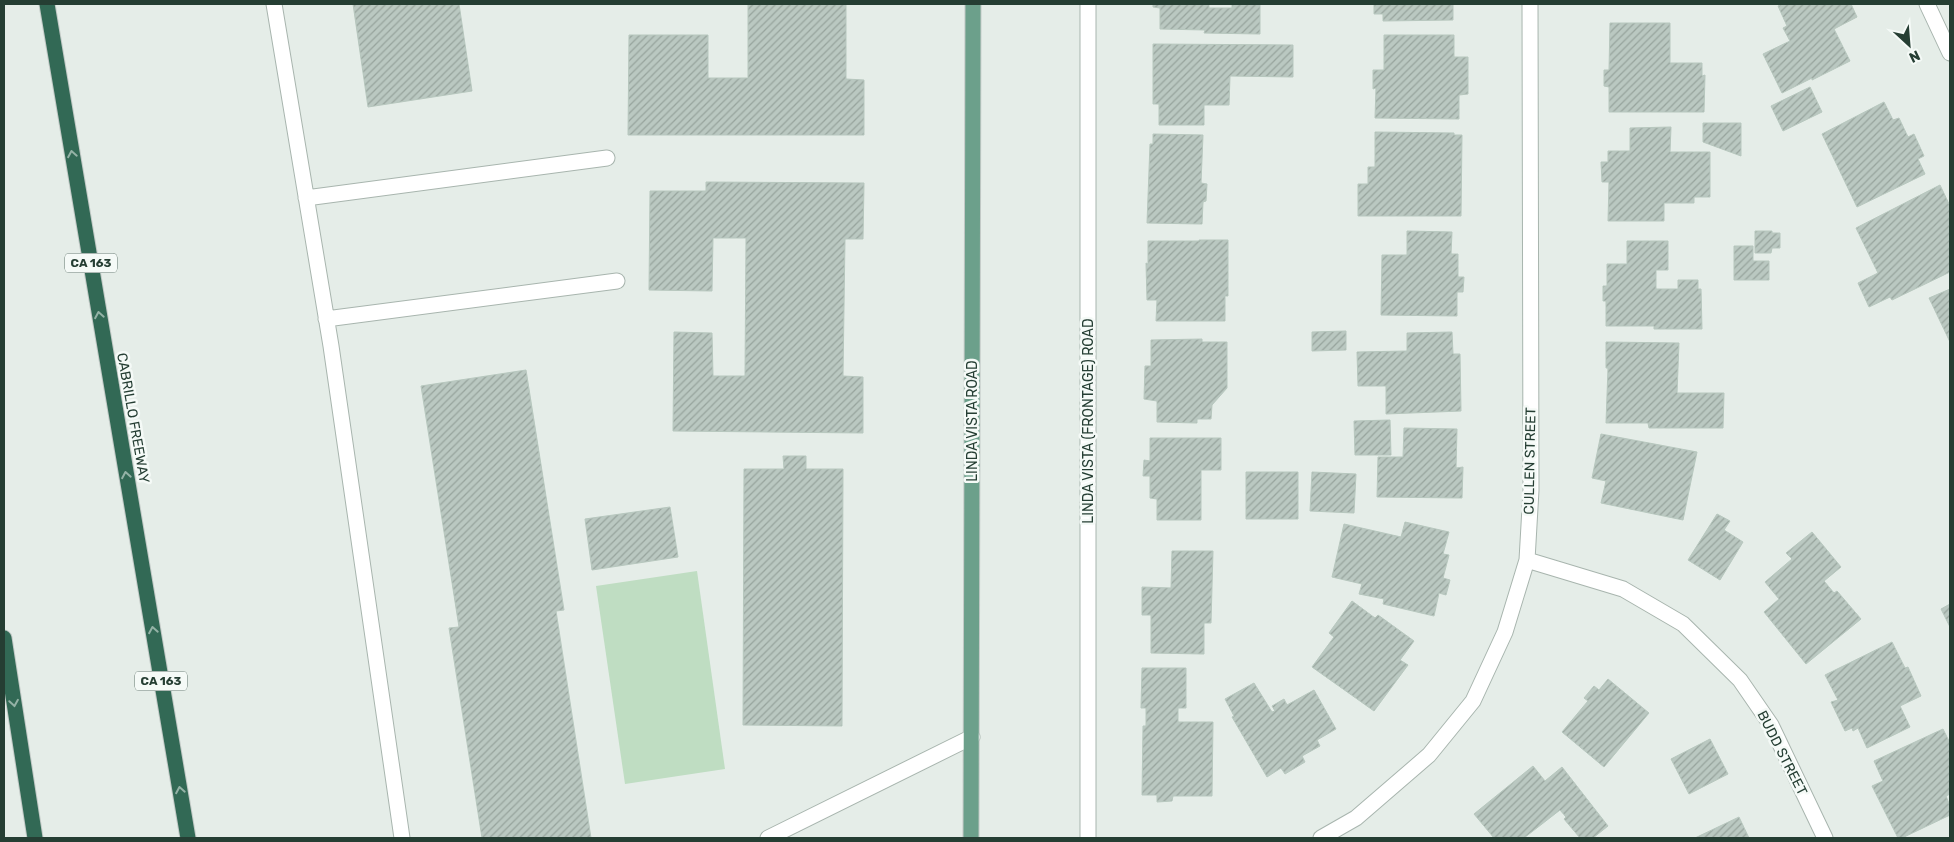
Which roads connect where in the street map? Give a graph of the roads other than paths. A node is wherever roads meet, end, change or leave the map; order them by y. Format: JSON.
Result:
{"nodes":[{"id":1,"x":47,"y":4,"type":"edge"},
{"id":2,"x":274,"y":4,"type":"edge"},
{"id":3,"x":973,"y":4,"type":"edge"},
{"id":4,"x":1088,"y":4,"type":"edge"},
{"id":5,"x":1530,"y":4,"type":"edge"},
{"id":6,"x":1927,"y":4,"type":"edge"},
{"id":7,"x":1950,"y":52,"type":"edge"},
{"id":8,"x":606,"y":158,"type":"dead end"},
{"id":9,"x":306,"y":198,"type":"junction"},
{"id":10,"x":616,"y":281,"type":"dead end"},
{"id":11,"x":326,"y":319,"type":"junction"},
{"id":12,"x":1527,"y":560,"type":"junction"},
{"id":13,"x":4,"y":638,"type":"edge"},
{"id":14,"x":972,"y":737,"type":"junction"},
{"id":15,"x":36,"y":838,"type":"edge"},
{"id":16,"x":188,"y":838,"type":"edge"},
{"id":17,"x":402,"y":838,"type":"edge"},
{"id":18,"x":768,"y":838,"type":"edge"},
{"id":19,"x":972,"y":838,"type":"edge"},
{"id":20,"x":1088,"y":838,"type":"edge"},
{"id":21,"x":1321,"y":838,"type":"edge"},
{"id":22,"x":1825,"y":838,"type":"edge"}],
"edges":[{"from":16,"to":1,"type":"highway","name":"CABRILLO FREEWAY","number":"CA 163","one_way":true},
{"from":2,"to":9,"type":"street"},
{"from":3,"to":14,"type":"main road","name":"LINDA VISTA ROAD"},
{"from":4,"to":20,"type":"street","name":"LINDA VISTA (FRONTAGE) ROAD"},
{"from":5,"to":12,"type":"street","name":"CULLEN STREET"},
{"from":6,"to":7,"type":"street"},
{"from":8,"to":9,"type":"street"},
{"from":9,"to":11,"type":"street"},
{"from":10,"to":11,"type":"street"},
{"from":11,"to":17,"type":"street"},
{"from":12,"to":21,"type":"street","name":"CULLEN STREET"},
{"from":12,"to":22,"type":"street","name":"BUDD STREET"},
{"from":13,"to":15,"type":"highway","one_way":true},
{"from":14,"to":18,"type":"street"},
{"from":14,"to":19,"type":"main road","name":"LINDA VISTA ROAD"}]}
